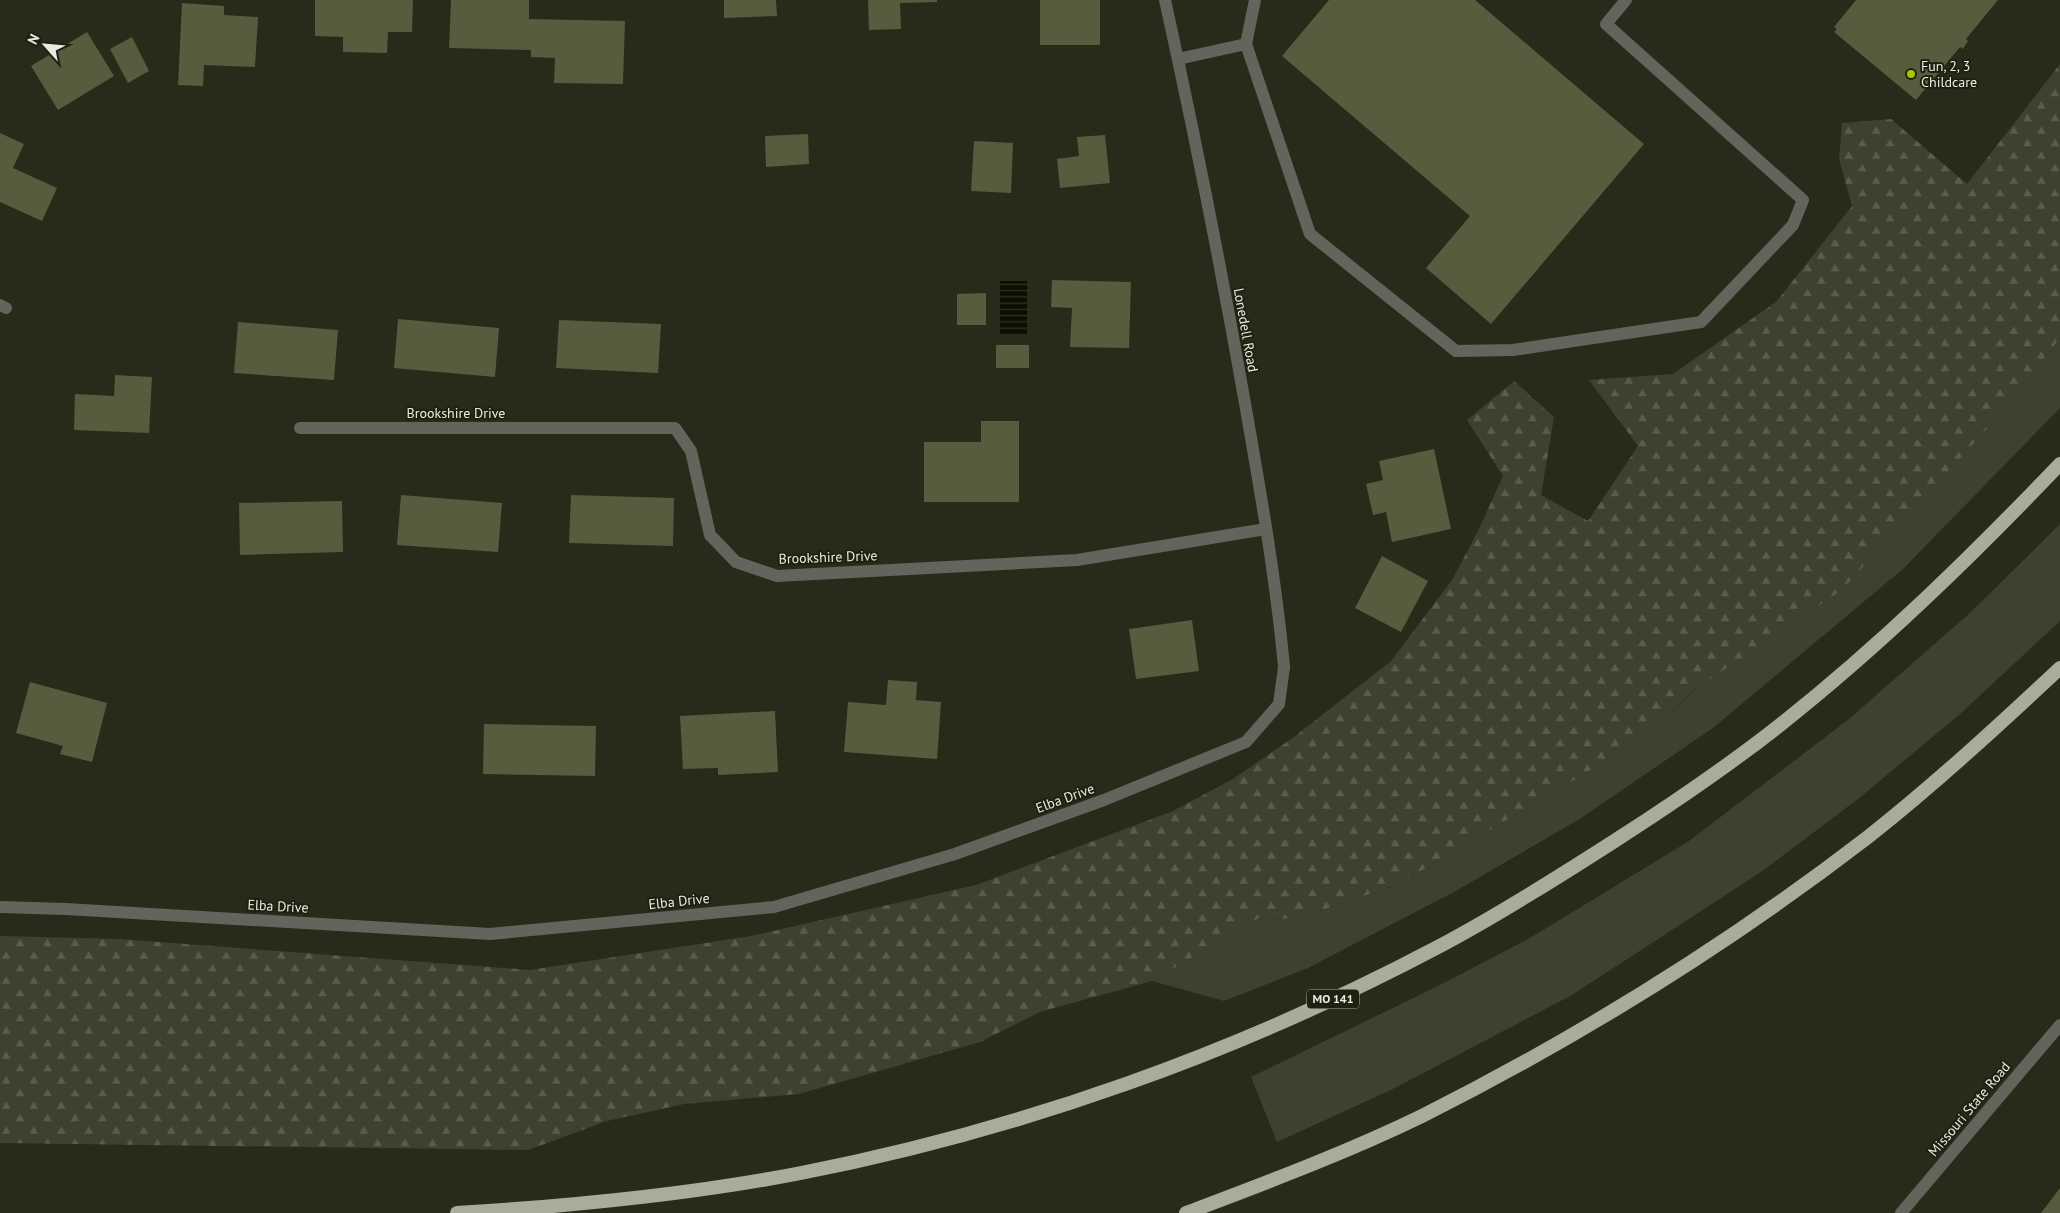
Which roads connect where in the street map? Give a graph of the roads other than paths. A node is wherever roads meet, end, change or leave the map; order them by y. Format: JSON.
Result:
{"nodes":[{"id":1,"x":1165,"y":0,"type":"edge"},
{"id":2,"x":1255,"y":0,"type":"edge"},
{"id":3,"x":1626,"y":0,"type":"edge"},
{"id":4,"x":1246,"y":44,"type":"junction"},
{"id":5,"x":1178,"y":59,"type":"junction"},
{"id":6,"x":300,"y":428,"type":"dead end"},
{"id":7,"x":2060,"y":464,"type":"edge"},
{"id":8,"x":1266,"y":529,"type":"junction"},
{"id":9,"x":1284,"y":667,"type":"joint"},
{"id":10,"x":2060,"y":668,"type":"edge"},
{"id":11,"x":0,"y":907,"type":"edge"},
{"id":12,"x":2060,"y":1025,"type":"edge"},
{"id":13,"x":1904,"y":1212,"type":"edge"},
{"id":14,"x":457,"y":1213,"type":"edge"},
{"id":15,"x":1186,"y":1213,"type":"edge"}],
"edges":[{"from":1,"to":5,"type":"street","name":"Lonedell Road"},
{"from":2,"to":4,"type":"street"},
{"from":3,"to":4,"type":"street"},
{"from":4,"to":5,"type":"street"},
{"from":5,"to":8,"type":"street","name":"Lonedell Road"},
{"from":6,"to":8,"type":"street","name":"Brookshire Drive"},
{"from":7,"to":14,"type":"highway","number":"MO 141"},
{"from":8,"to":9,"type":"street","name":"Lonedell Road"},
{"from":9,"to":11,"type":"street","name":"Elba Drive"},
{"from":10,"to":15,"type":"highway"},
{"from":12,"to":13,"type":"street","name":"Missouri State Road"}]}
